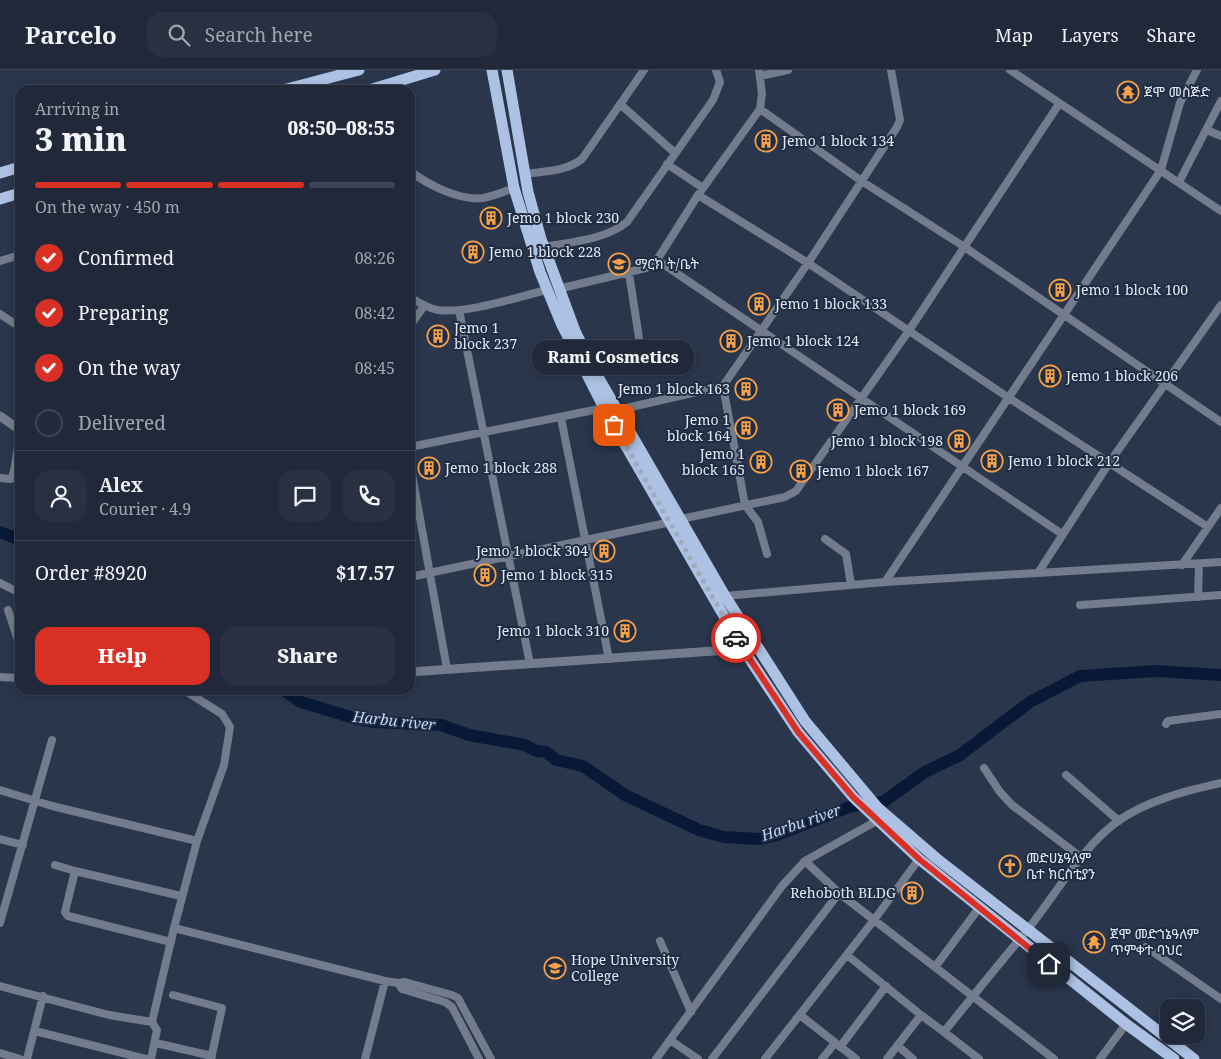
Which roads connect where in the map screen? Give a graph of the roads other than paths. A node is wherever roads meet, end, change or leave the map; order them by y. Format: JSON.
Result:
{"nodes":[{"id":1,"x":359,"y":70,"type":"edge"},
{"id":2,"x":435,"y":70,"type":"edge"},
{"id":3,"x":492,"y":70,"type":"edge"},
{"id":4,"x":644,"y":70,"type":"edge"},
{"id":5,"x":716,"y":70,"type":"edge"},
{"id":6,"x":788,"y":70,"type":"edge"},
{"id":7,"x":891,"y":70,"type":"edge"},
{"id":8,"x":1010,"y":70,"type":"edge"},
{"id":9,"x":1197,"y":70,"type":"edge"},
{"id":10,"x":508,"y":71,"type":"edge"},
{"id":11,"x":759,"y":73,"type":"edge"},
{"id":12,"x":302,"y":85,"type":"edge"},
{"id":13,"x":386,"y":85,"type":"edge"},
{"id":14,"x":1221,"y":101,"type":"edge"},
{"id":15,"x":620,"y":104,"type":"junction"},
{"id":16,"x":1059,"y":104,"type":"junction"},
{"id":17,"x":760,"y":109,"type":"junction"},
{"id":18,"x":1207,"y":130,"type":"junction"},
{"id":19,"x":1221,"y":136,"type":"edge"},
{"id":20,"x":675,"y":153,"type":"junction"},
{"id":21,"x":667,"y":164,"type":"junction"},
{"id":22,"x":15,"y":168,"type":"edge"},
{"id":23,"x":1161,"y":170,"type":"junction"},
{"id":24,"x":0,"y":173,"type":"edge"},
{"id":25,"x":524,"y":174,"type":"junction"},
{"id":26,"x":415,"y":176,"type":"edge"},
{"id":27,"x":863,"y":182,"type":"junction"},
{"id":28,"x":1179,"y":182,"type":"junction"},
{"id":29,"x":514,"y":188,"type":"junction"},
{"id":30,"x":701,"y":192,"type":"junction"},
{"id":31,"x":15,"y":194,"type":"edge"},
{"id":32,"x":0,"y":199,"type":"edge"},
{"id":33,"x":1221,"y":210,"type":"edge"},
{"id":34,"x":543,"y":246,"type":"junction"},
{"id":35,"x":963,"y":246,"type":"junction"},
{"id":36,"x":15,"y":256,"type":"edge"},
{"id":37,"x":657,"y":260,"type":"junction"},
{"id":38,"x":0,"y":261,"type":"edge"},
{"id":39,"x":808,"y":263,"type":"junction"},
{"id":40,"x":629,"y":272,"type":"junction"},
{"id":41,"x":552,"y":289,"type":"junction"},
{"id":42,"x":415,"y":300,"type":"edge"},
{"id":43,"x":1221,"y":305,"type":"edge"},
{"id":44,"x":424,"y":306,"type":"junction"},
{"id":45,"x":459,"y":310,"type":"junction"},
{"id":46,"x":0,"y":314,"type":"edge"},
{"id":47,"x":1064,"y":317,"type":"junction"},
{"id":48,"x":415,"y":319,"type":"edge"},
{"id":49,"x":15,"y":324,"type":"edge"},
{"id":50,"x":762,"y":331,"type":"junction"},
{"id":51,"x":908,"y":332,"type":"junction"},
{"id":52,"x":643,"y":364,"type":"dead end"},
{"id":53,"x":1165,"y":385,"type":"junction"},
{"id":54,"x":723,"y":386,"type":"junction"},
{"id":55,"x":1009,"y":398,"type":"junction"},
{"id":56,"x":861,"y":399,"type":"junction"},
{"id":57,"x":604,"y":408,"type":"junction"},
{"id":58,"x":618,"y":410,"type":"junction"},
{"id":59,"x":0,"y":416,"type":"edge"},
{"id":60,"x":562,"y":418,"type":"junction"},
{"id":61,"x":1221,"y":422,"type":"edge"},
{"id":62,"x":15,"y":426,"type":"edge"},
{"id":63,"x":485,"y":432,"type":"junction"},
{"id":64,"x":629,"y":439,"type":"junction"},
{"id":65,"x":415,"y":446,"type":"edge"},
{"id":66,"x":1109,"y":463,"type":"junction"},
{"id":67,"x":963,"y":465,"type":"junction"},
{"id":68,"x":15,"y":468,"type":"edge"},
{"id":69,"x":0,"y":478,"type":"edge"},
{"id":70,"x":415,"y":490,"type":"edge"},
{"id":71,"x":745,"y":505,"type":"junction"},
{"id":72,"x":1221,"y":508,"type":"edge"},
{"id":73,"x":676,"y":520,"type":"junction"},
{"id":74,"x":1208,"y":527,"type":"junction"},
{"id":75,"x":1062,"y":534,"type":"junction"},
{"id":76,"x":825,"y":539,"type":"dead end"},
{"id":77,"x":586,"y":540,"type":"junction"},
{"id":78,"x":767,"y":554,"type":"dead end"},
{"id":79,"x":508,"y":555,"type":"junction"},
{"id":80,"x":1221,"y":562,"type":"edge"},
{"id":81,"x":1199,"y":564,"type":"junction"},
{"id":82,"x":1182,"y":565,"type":"junction"},
{"id":83,"x":430,"y":573,"type":"junction"},
{"id":84,"x":1038,"y":573,"type":"junction"},
{"id":85,"x":415,"y":576,"type":"edge"},
{"id":86,"x":885,"y":582,"type":"junction"},
{"id":87,"x":0,"y":584,"type":"edge"},
{"id":88,"x":851,"y":585,"type":"junction"},
{"id":89,"x":15,"y":591,"type":"edge"},
{"id":90,"x":725,"y":596,"type":"junction"},
{"id":91,"x":1221,"y":596,"type":"edge"},
{"id":92,"x":1198,"y":597,"type":"junction"},
{"id":93,"x":1080,"y":605,"type":"dead end"},
{"id":94,"x":8,"y":610,"type":"dead end"},
{"id":95,"x":15,"y":631,"type":"edge"},
{"id":96,"x":757,"y":645,"type":"junction"},
{"id":97,"x":743,"y":649,"type":"junction"},
{"id":98,"x":608,"y":659,"type":"junction"},
{"id":99,"x":530,"y":664,"type":"junction"},
{"id":100,"x":447,"y":669,"type":"junction"},
{"id":101,"x":415,"y":672,"type":"edge"},
{"id":102,"x":0,"y":677,"type":"edge"},
{"id":103,"x":15,"y":678,"type":"edge"},
{"id":104,"x":192,"y":695,"type":"edge"},
{"id":105,"x":1221,"y":714,"type":"edge"},
{"id":106,"x":1166,"y":724,"type":"dead end"},
{"id":107,"x":52,"y":740,"type":"dead end"},
{"id":108,"x":984,"y":768,"type":"dead end"},
{"id":109,"x":1066,"y":775,"type":"dead end"},
{"id":110,"x":1221,"y":783,"type":"edge"},
{"id":111,"x":0,"y":790,"type":"edge"},
{"id":112,"x":35,"y":801,"type":"junction"},
{"id":113,"x":865,"y":802,"type":"junction"},
{"id":114,"x":881,"y":815,"type":"junction"},
{"id":115,"x":1119,"y":820,"type":"junction"},
{"id":116,"x":0,"y":840,"type":"edge"},
{"id":117,"x":197,"y":841,"type":"junction"},
{"id":118,"x":23,"y":845,"type":"junction"},
{"id":119,"x":1082,"y":858,"type":"junction"},
{"id":120,"x":919,"y":859,"type":"junction"},
{"id":121,"x":805,"y":861,"type":"junction"},
{"id":122,"x":55,"y":865,"type":"dead end"},
{"id":123,"x":75,"y":871,"type":"junction"},
{"id":124,"x":839,"y":893,"type":"junction"},
{"id":125,"x":181,"y":896,"type":"junction"},
{"id":126,"x":979,"y":908,"type":"junction"},
{"id":127,"x":874,"y":920,"type":"junction"},
{"id":128,"x":0,"y":923,"type":"edge"},
{"id":129,"x":174,"y":928,"type":"junction"},
{"id":130,"x":1028,"y":929,"type":"junction"},
{"id":131,"x":660,"y":940,"type":"dead end"},
{"id":132,"x":1018,"y":940,"type":"junction"},
{"id":133,"x":170,"y":942,"type":"junction"},
{"id":134,"x":1146,"y":947,"type":"dead end"},
{"id":135,"x":847,"y":955,"type":"junction"},
{"id":136,"x":935,"y":967,"type":"junction"},
{"id":137,"x":385,"y":981,"type":"junction"},
{"id":138,"x":0,"y":986,"type":"edge"},
{"id":139,"x":886,"y":986,"type":"junction"},
{"id":140,"x":173,"y":995,"type":"dead end"},
{"id":141,"x":43,"y":996,"type":"junction"},
{"id":142,"x":973,"y":996,"type":"junction"},
{"id":143,"x":1221,"y":999,"type":"edge"},
{"id":144,"x":691,"y":1012,"type":"junction"},
{"id":145,"x":800,"y":1015,"type":"junction"},
{"id":146,"x":921,"y":1015,"type":"junction"},
{"id":147,"x":152,"y":1022,"type":"junction"},
{"id":148,"x":1126,"y":1024,"type":"junction"},
{"id":149,"x":35,"y":1031,"type":"junction"},
{"id":150,"x":944,"y":1032,"type":"junction"},
{"id":151,"x":670,"y":1040,"type":"junction"},
{"id":152,"x":160,"y":1044,"type":"dead end"},
{"id":153,"x":837,"y":1045,"type":"junction"},
{"id":154,"x":898,"y":1046,"type":"junction"},
{"id":155,"x":0,"y":1053,"type":"edge"},
{"id":156,"x":211,"y":1057,"type":"edge"},
{"id":157,"x":485,"y":1058,"type":"edge"},
{"id":158,"x":20,"y":1059,"type":"edge"},
{"id":159,"x":26,"y":1059,"type":"edge"},
{"id":160,"x":146,"y":1059,"type":"edge"},
{"id":161,"x":151,"y":1059,"type":"edge"},
{"id":162,"x":365,"y":1059,"type":"edge"},
{"id":163,"x":656,"y":1059,"type":"edge"},
{"id":164,"x":698,"y":1059,"type":"edge"},
{"id":165,"x":712,"y":1059,"type":"edge"},
{"id":166,"x":765,"y":1059,"type":"edge"},
{"id":167,"x":822,"y":1059,"type":"edge"},
{"id":168,"x":856,"y":1059,"type":"edge"},
{"id":169,"x":887,"y":1059,"type":"edge"},
{"id":170,"x":913,"y":1059,"type":"edge"},
{"id":171,"x":979,"y":1059,"type":"edge"},
{"id":172,"x":1054,"y":1059,"type":"edge"},
{"id":173,"x":1100,"y":1059,"type":"edge"},
{"id":174,"x":1174,"y":1059,"type":"edge"},
{"id":175,"x":1194,"y":1059,"type":"edge"}],
"edges":[{"from":1,"to":12,"type":"main road"},
{"from":2,"to":13,"type":"main road"},
{"from":3,"to":29,"type":"main road"},
{"from":4,"to":15,"type":"street"},
{"from":5,"to":20,"type":"street"},
{"from":6,"to":11,"type":"street"},
{"from":7,"to":27,"type":"street"},
{"from":8,"to":16,"type":"street"},
{"from":9,"to":23,"type":"street"},
{"from":10,"to":25,"type":"main road"},
{"from":11,"to":17,"type":"street"},
{"from":14,"to":18,"type":"street"},
{"from":15,"to":20,"type":"street"},
{"from":15,"to":25,"type":"street"},
{"from":16,"to":23,"type":"street"},
{"from":16,"to":35,"type":"street"},
{"from":17,"to":27,"type":"street"},
{"from":17,"to":30,"type":"street"},
{"from":18,"to":19,"type":"street"},
{"from":18,"to":28,"type":"street"},
{"from":20,"to":21,"type":"street"},
{"from":21,"to":30,"type":"street"},
{"from":21,"to":34,"type":"street"},
{"from":22,"to":24,"type":"main road"},
{"from":23,"to":28,"type":"street"},
{"from":23,"to":47,"type":"street"},
{"from":25,"to":34,"type":"main road"},
{"from":26,"to":29,"type":"street"},
{"from":27,"to":35,"type":"street"},
{"from":27,"to":39,"type":"street"},
{"from":28,"to":33,"type":"street"},
{"from":29,"to":41,"type":"main road"},
{"from":30,"to":37,"type":"street"},
{"from":30,"to":39,"type":"street"},
{"from":31,"to":32,"type":"main road"},
{"from":34,"to":41,"type":"main road"},
{"from":35,"to":47,"type":"street"},
{"from":35,"to":51,"type":"street"},
{"from":36,"to":38,"type":"street"},
{"from":37,"to":40,"type":"street"},
{"from":37,"to":50,"type":"street"},
{"from":39,"to":50,"type":"street"},
{"from":39,"to":51,"type":"street"},
{"from":40,"to":41,"type":"street"},
{"from":40,"to":52,"type":"street"},
{"from":41,"to":45,"type":"street"},
{"from":41,"to":57,"type":"main road"},
{"from":41,"to":58,"type":"main road"},
{"from":42,"to":44,"type":"street"},
{"from":43,"to":53,"type":"street"},
{"from":44,"to":45,"type":"street"},
{"from":44,"to":48,"type":"street"},
{"from":45,"to":63,"type":"street"},
{"from":46,"to":49,"type":"street"},
{"from":47,"to":53,"type":"street"},
{"from":47,"to":55,"type":"street"},
{"from":50,"to":54,"type":"street"},
{"from":50,"to":56,"type":"street"},
{"from":51,"to":55,"type":"street"},
{"from":51,"to":56,"type":"street"},
{"from":53,"to":61,"type":"street"},
{"from":53,"to":66,"type":"street"},
{"from":54,"to":58,"type":"street"},
{"from":54,"to":71,"type":"street"},
{"from":55,"to":66,"type":"street"},
{"from":55,"to":67,"type":"street"},
{"from":56,"to":67,"type":"street"},
{"from":56,"to":71,"type":"street"},
{"from":57,"to":60,"type":"street"},
{"from":57,"to":64,"type":"main road"},
{"from":58,"to":64,"type":"main road"},
{"from":59,"to":62,"type":"street"},
{"from":60,"to":63,"type":"street"},
{"from":60,"to":77,"type":"street"},
{"from":63,"to":65,"type":"street"},
{"from":63,"to":79,"type":"street"},
{"from":64,"to":73,"type":"main road"},
{"from":66,"to":74,"type":"street"},
{"from":66,"to":75,"type":"street"},
{"from":67,"to":75,"type":"street"},
{"from":67,"to":86,"type":"street"},
{"from":68,"to":69,"type":"street"},
{"from":70,"to":83,"type":"street"},
{"from":71,"to":73,"type":"street"},
{"from":71,"to":78,"type":"street"},
{"from":72,"to":74,"type":"street"},
{"from":73,"to":77,"type":"street"},
{"from":73,"to":90,"type":"main road"},
{"from":73,"to":97,"type":"main road"},
{"from":74,"to":82,"type":"street"},
{"from":75,"to":84,"type":"street"},
{"from":76,"to":88,"type":"street"},
{"from":77,"to":79,"type":"street"},
{"from":77,"to":98,"type":"street"},
{"from":79,"to":83,"type":"street"},
{"from":79,"to":99,"type":"street"},
{"from":80,"to":81,"type":"street"},
{"from":81,"to":82,"type":"street"},
{"from":81,"to":92,"type":"street"},
{"from":82,"to":84,"type":"street"},
{"from":83,"to":85,"type":"street"},
{"from":83,"to":100,"type":"street"},
{"from":84,"to":86,"type":"street"},
{"from":86,"to":88,"type":"street"},
{"from":87,"to":89,"type":"street"},
{"from":88,"to":90,"type":"street"},
{"from":90,"to":96,"type":"main road"},
{"from":91,"to":92,"type":"street"},
{"from":92,"to":93,"type":"street"},
{"from":94,"to":95,"type":"street"},
{"from":96,"to":97,"type":"street"},
{"from":96,"to":113,"type":"main road"},
{"from":97,"to":98,"type":"street"},
{"from":97,"to":113,"type":"main road"},
{"from":98,"to":99,"type":"street"},
{"from":99,"to":100,"type":"street"},
{"from":100,"to":101,"type":"street"},
{"from":102,"to":103,"type":"street"},
{"from":104,"to":117,"type":"street"},
{"from":105,"to":106,"type":"street"},
{"from":107,"to":112,"type":"street"},
{"from":108,"to":119,"type":"street"},
{"from":109,"to":115,"type":"street"},
{"from":110,"to":115,"type":"street"},
{"from":111,"to":112,"type":"street"},
{"from":112,"to":117,"type":"street"},
{"from":112,"to":118,"type":"street"},
{"from":113,"to":114,"type":"main road"},
{"from":114,"to":120,"type":"main road"},
{"from":114,"to":121,"type":"street"},
{"from":114,"to":130,"type":"main road"},
{"from":115,"to":119,"type":"street"},
{"from":116,"to":118,"type":"street"},
{"from":117,"to":125,"type":"street"},
{"from":118,"to":128,"type":"street"},
{"from":119,"to":130,"type":"street"},
{"from":120,"to":126,"type":"main road"},
{"from":120,"to":127,"type":"street"},
{"from":121,"to":124,"type":"street"},
{"from":121,"to":144,"type":"street"},
{"from":122,"to":123,"type":"street"},
{"from":123,"to":125,"type":"street"},
{"from":123,"to":133,"type":"street"},
{"from":124,"to":127,"type":"street"},
{"from":124,"to":165,"type":"street"},
{"from":125,"to":129,"type":"street"},
{"from":126,"to":132,"type":"main road"},
{"from":126,"to":136,"type":"street"},
{"from":127,"to":135,"type":"street"},
{"from":127,"to":136,"type":"street"},
{"from":129,"to":133,"type":"street"},
{"from":129,"to":137,"type":"street"},
{"from":130,"to":132,"type":"street"},
{"from":130,"to":175,"type":"main road"},
{"from":131,"to":144,"type":"street"},
{"from":132,"to":142,"type":"street"},
{"from":132,"to":148,"type":"main road"},
{"from":133,"to":147,"type":"street"},
{"from":134,"to":143,"type":"street"},
{"from":135,"to":139,"type":"street"},
{"from":135,"to":145,"type":"street"},
{"from":136,"to":142,"type":"street"},
{"from":137,"to":157,"type":"street"},
{"from":137,"to":162,"type":"street"},
{"from":138,"to":141,"type":"street"},
{"from":139,"to":146,"type":"street"},
{"from":139,"to":153,"type":"street"},
{"from":140,"to":156,"type":"street"},
{"from":141,"to":147,"type":"street"},
{"from":141,"to":149,"type":"street"},
{"from":142,"to":150,"type":"street"},
{"from":142,"to":172,"type":"street"},
{"from":144,"to":151,"type":"street"},
{"from":145,"to":153,"type":"street"},
{"from":145,"to":166,"type":"street"},
{"from":146,"to":150,"type":"street"},
{"from":146,"to":154,"type":"street"},
{"from":147,"to":161,"type":"street"},
{"from":148,"to":173,"type":"street"},
{"from":148,"to":174,"type":"main road"},
{"from":149,"to":159,"type":"street"},
{"from":149,"to":160,"type":"street"},
{"from":150,"to":171,"type":"street"},
{"from":151,"to":163,"type":"street"},
{"from":151,"to":164,"type":"street"},
{"from":152,"to":156,"type":"street"},
{"from":153,"to":167,"type":"street"},
{"from":153,"to":168,"type":"street"},
{"from":154,"to":169,"type":"street"},
{"from":154,"to":170,"type":"street"},
{"from":155,"to":158,"type":"street"}]}
